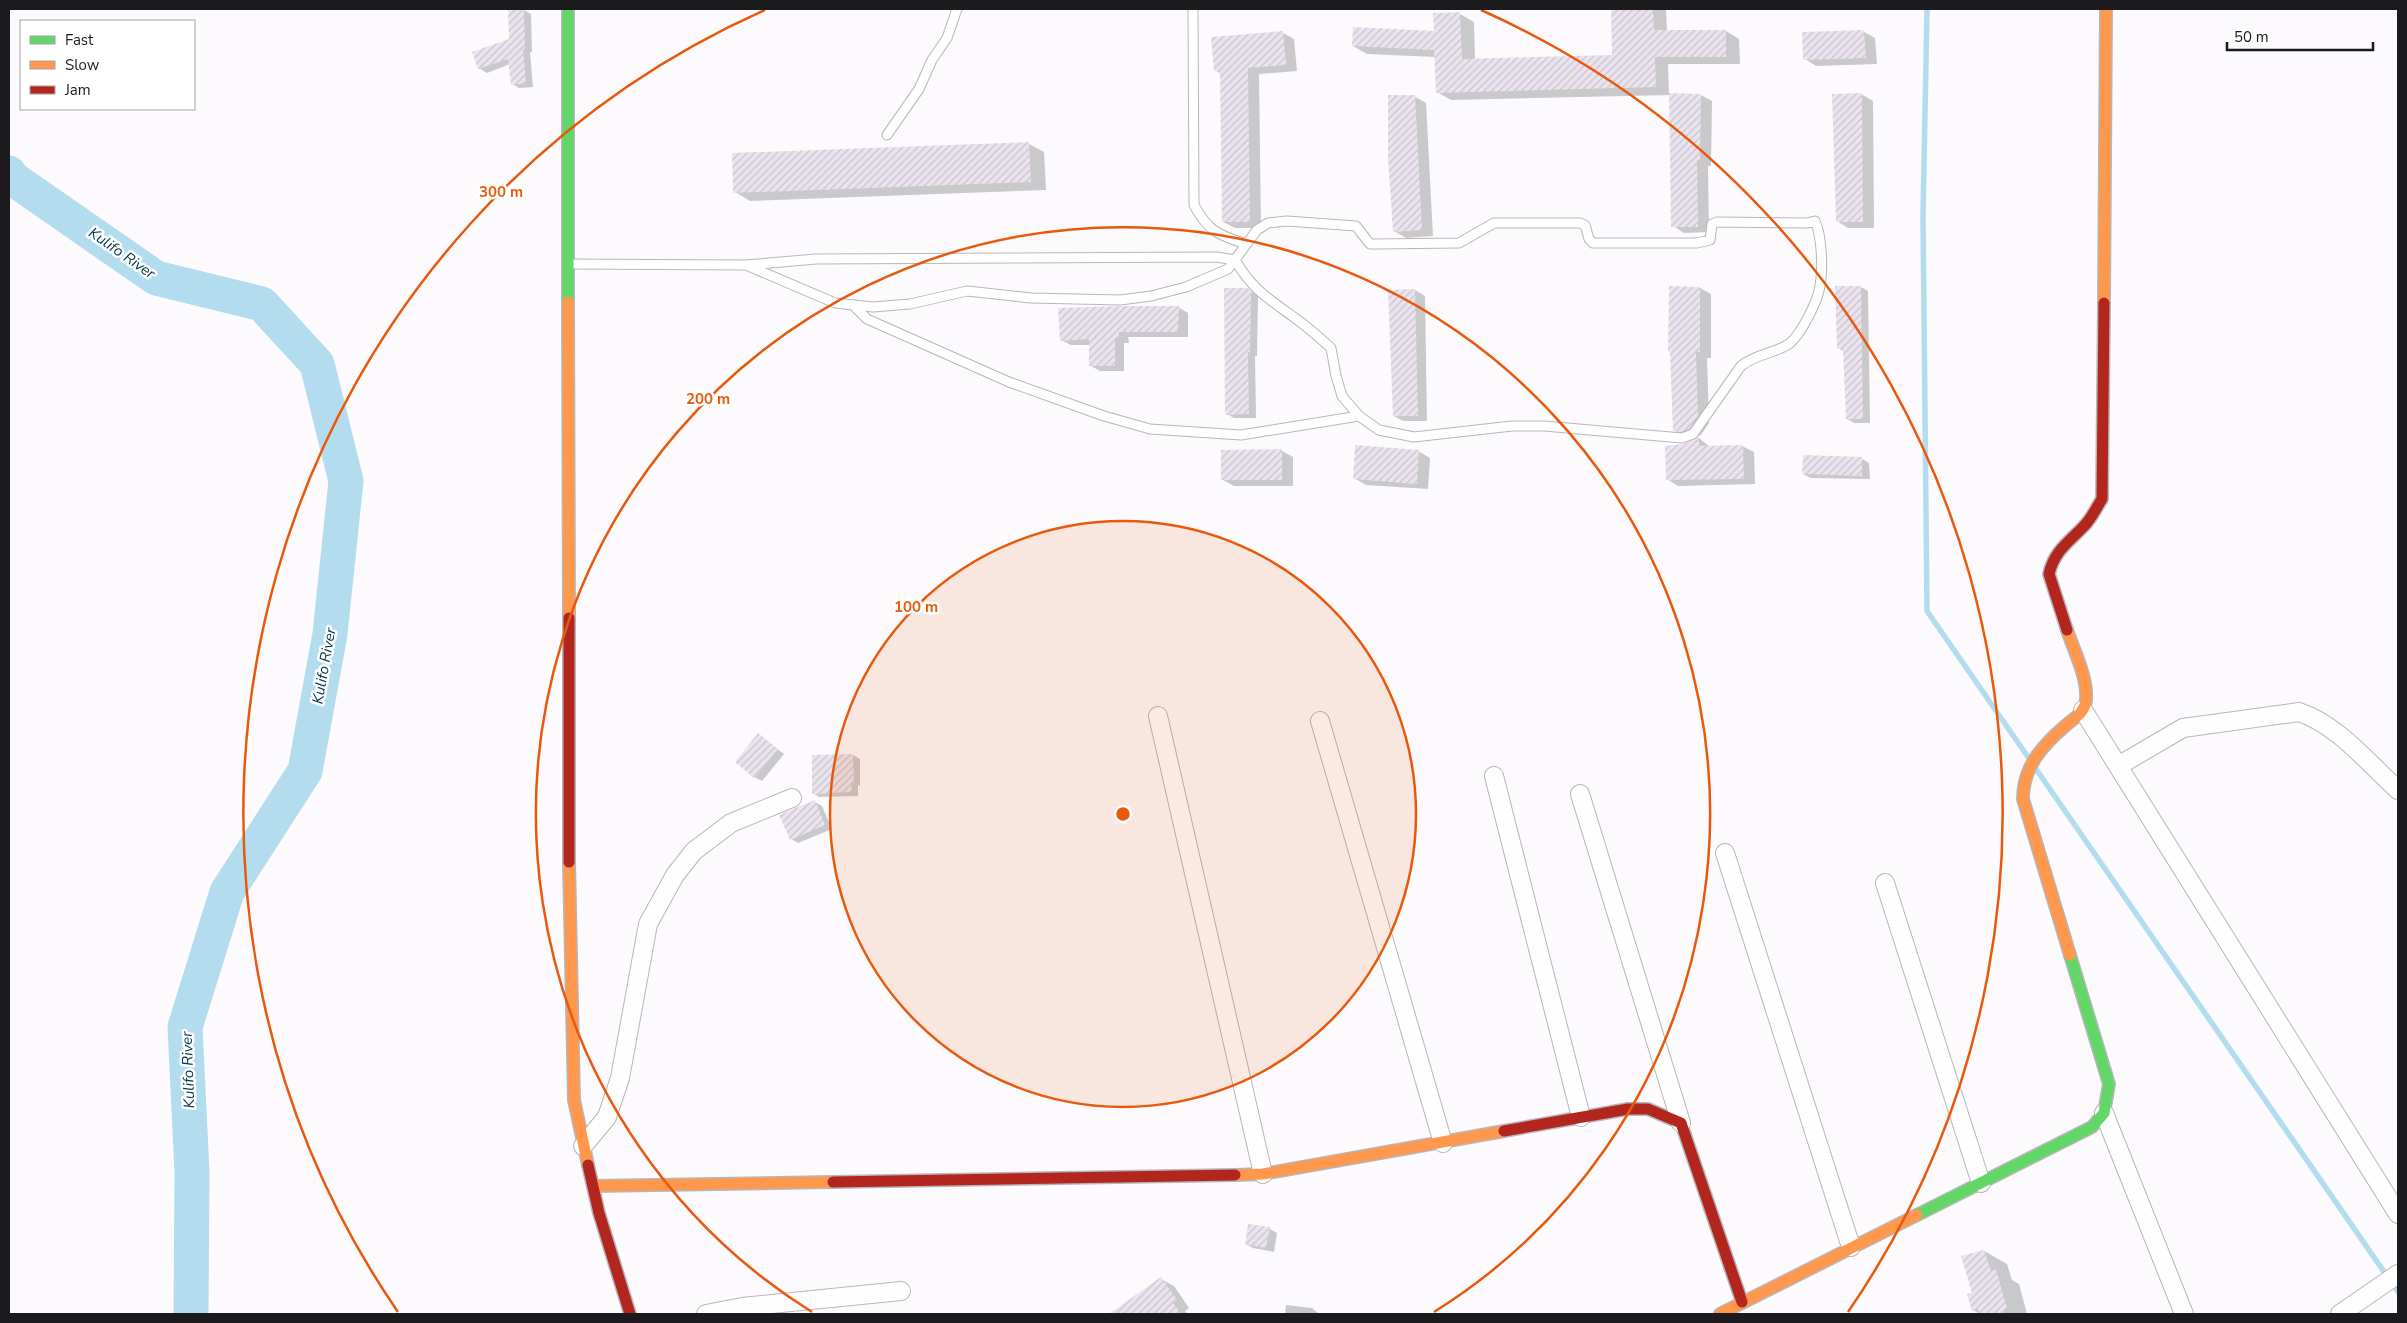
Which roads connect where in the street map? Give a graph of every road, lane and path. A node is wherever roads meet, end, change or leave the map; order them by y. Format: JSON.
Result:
{"nodes":[{"id":1,"x":568,"y":9,"type":"edge"},
{"id":2,"x":957,"y":9,"type":"edge"},
{"id":3,"x":1193,"y":9,"type":"edge"},
{"id":4,"x":2106,"y":9,"type":"edge"},
{"id":5,"x":887,"y":136,"type":"dead end"},
{"id":6,"x":1246,"y":244,"type":"junction"},
{"id":7,"x":1235,"y":260,"type":"junction"},
{"id":8,"x":568,"y":264,"type":"junction"},
{"id":9,"x":746,"y":265,"type":"junction"},
{"id":10,"x":853,"y":305,"type":"junction"},
{"id":11,"x":1359,"y":416,"type":"junction"},
{"id":12,"x":2083,"y":710,"type":"junction"},
{"id":13,"x":1158,"y":716,"type":"dead end"},
{"id":14,"x":1320,"y":721,"type":"dead end"},
{"id":15,"x":2118,"y":766,"type":"junction"},
{"id":16,"x":1494,"y":776,"type":"dead end"},
{"id":17,"x":2398,"y":790,"type":"edge"},
{"id":18,"x":1580,"y":794,"type":"dead end"},
{"id":19,"x":792,"y":798,"type":"dead end"},
{"id":20,"x":1725,"y":853,"type":"dead end"},
{"id":21,"x":1885,"y":883,"type":"dead end"},
{"id":22,"x":2104,"y":1113,"type":"junction"},
{"id":23,"x":1581,"y":1117,"type":"junction"},
{"id":24,"x":1681,"y":1123,"type":"junction"},
{"id":25,"x":1443,"y":1143,"type":"junction"},
{"id":26,"x":583,"y":1146,"type":"junction"},
{"id":27,"x":1263,"y":1174,"type":"junction"},
{"id":28,"x":1981,"y":1183,"type":"junction"},
{"id":29,"x":593,"y":1186,"type":"junction"},
{"id":30,"x":2398,"y":1214,"type":"edge"},
{"id":31,"x":1851,"y":1247,"type":"junction"},
{"id":32,"x":2398,"y":1274,"type":"edge"},
{"id":33,"x":901,"y":1291,"type":"dead end"},
{"id":34,"x":1742,"y":1302,"type":"junction"},
{"id":35,"x":630,"y":1314,"type":"edge"},
{"id":36,"x":706,"y":1314,"type":"edge"},
{"id":37,"x":1720,"y":1314,"type":"edge"},
{"id":38,"x":2184,"y":1314,"type":"edge"},
{"id":39,"x":2340,"y":1314,"type":"edge"}],
"edges":[{"from":1,"to":8,"type":"street"},
{"from":2,"to":5,"type":"lane"},
{"from":3,"to":6,"type":"lane"},
{"from":4,"to":12,"type":"street"},
{"from":6,"to":7,"type":"lane"},
{"from":6,"to":11,"type":"lane"},
{"from":7,"to":9,"type":"lane"},
{"from":7,"to":10,"type":"lane"},
{"from":7,"to":11,"type":"lane"},
{"from":8,"to":9,"type":"lane"},
{"from":8,"to":26,"type":"street"},
{"from":9,"to":10,"type":"lane"},
{"from":10,"to":11,"type":"lane"},
{"from":12,"to":15,"type":"street"},
{"from":12,"to":22,"type":"street"},
{"from":13,"to":27,"type":"street"},
{"from":14,"to":25,"type":"street"},
{"from":15,"to":17,"type":"street"},
{"from":15,"to":30,"type":"street"},
{"from":16,"to":23,"type":"street"},
{"from":18,"to":24,"type":"street"},
{"from":19,"to":26,"type":"street"},
{"from":20,"to":31,"type":"street"},
{"from":21,"to":28,"type":"street"},
{"from":22,"to":28,"type":"street"},
{"from":22,"to":38,"type":"street"},
{"from":23,"to":24,"type":"street"},
{"from":23,"to":25,"type":"street"},
{"from":24,"to":34,"type":"street"},
{"from":25,"to":27,"type":"street"},
{"from":26,"to":29,"type":"street"},
{"from":27,"to":29,"type":"street"},
{"from":28,"to":31,"type":"street"},
{"from":29,"to":35,"type":"street"},
{"from":31,"to":34,"type":"street"},
{"from":32,"to":39,"type":"street"},
{"from":33,"to":36,"type":"street"},
{"from":34,"to":37,"type":"street"}]}
